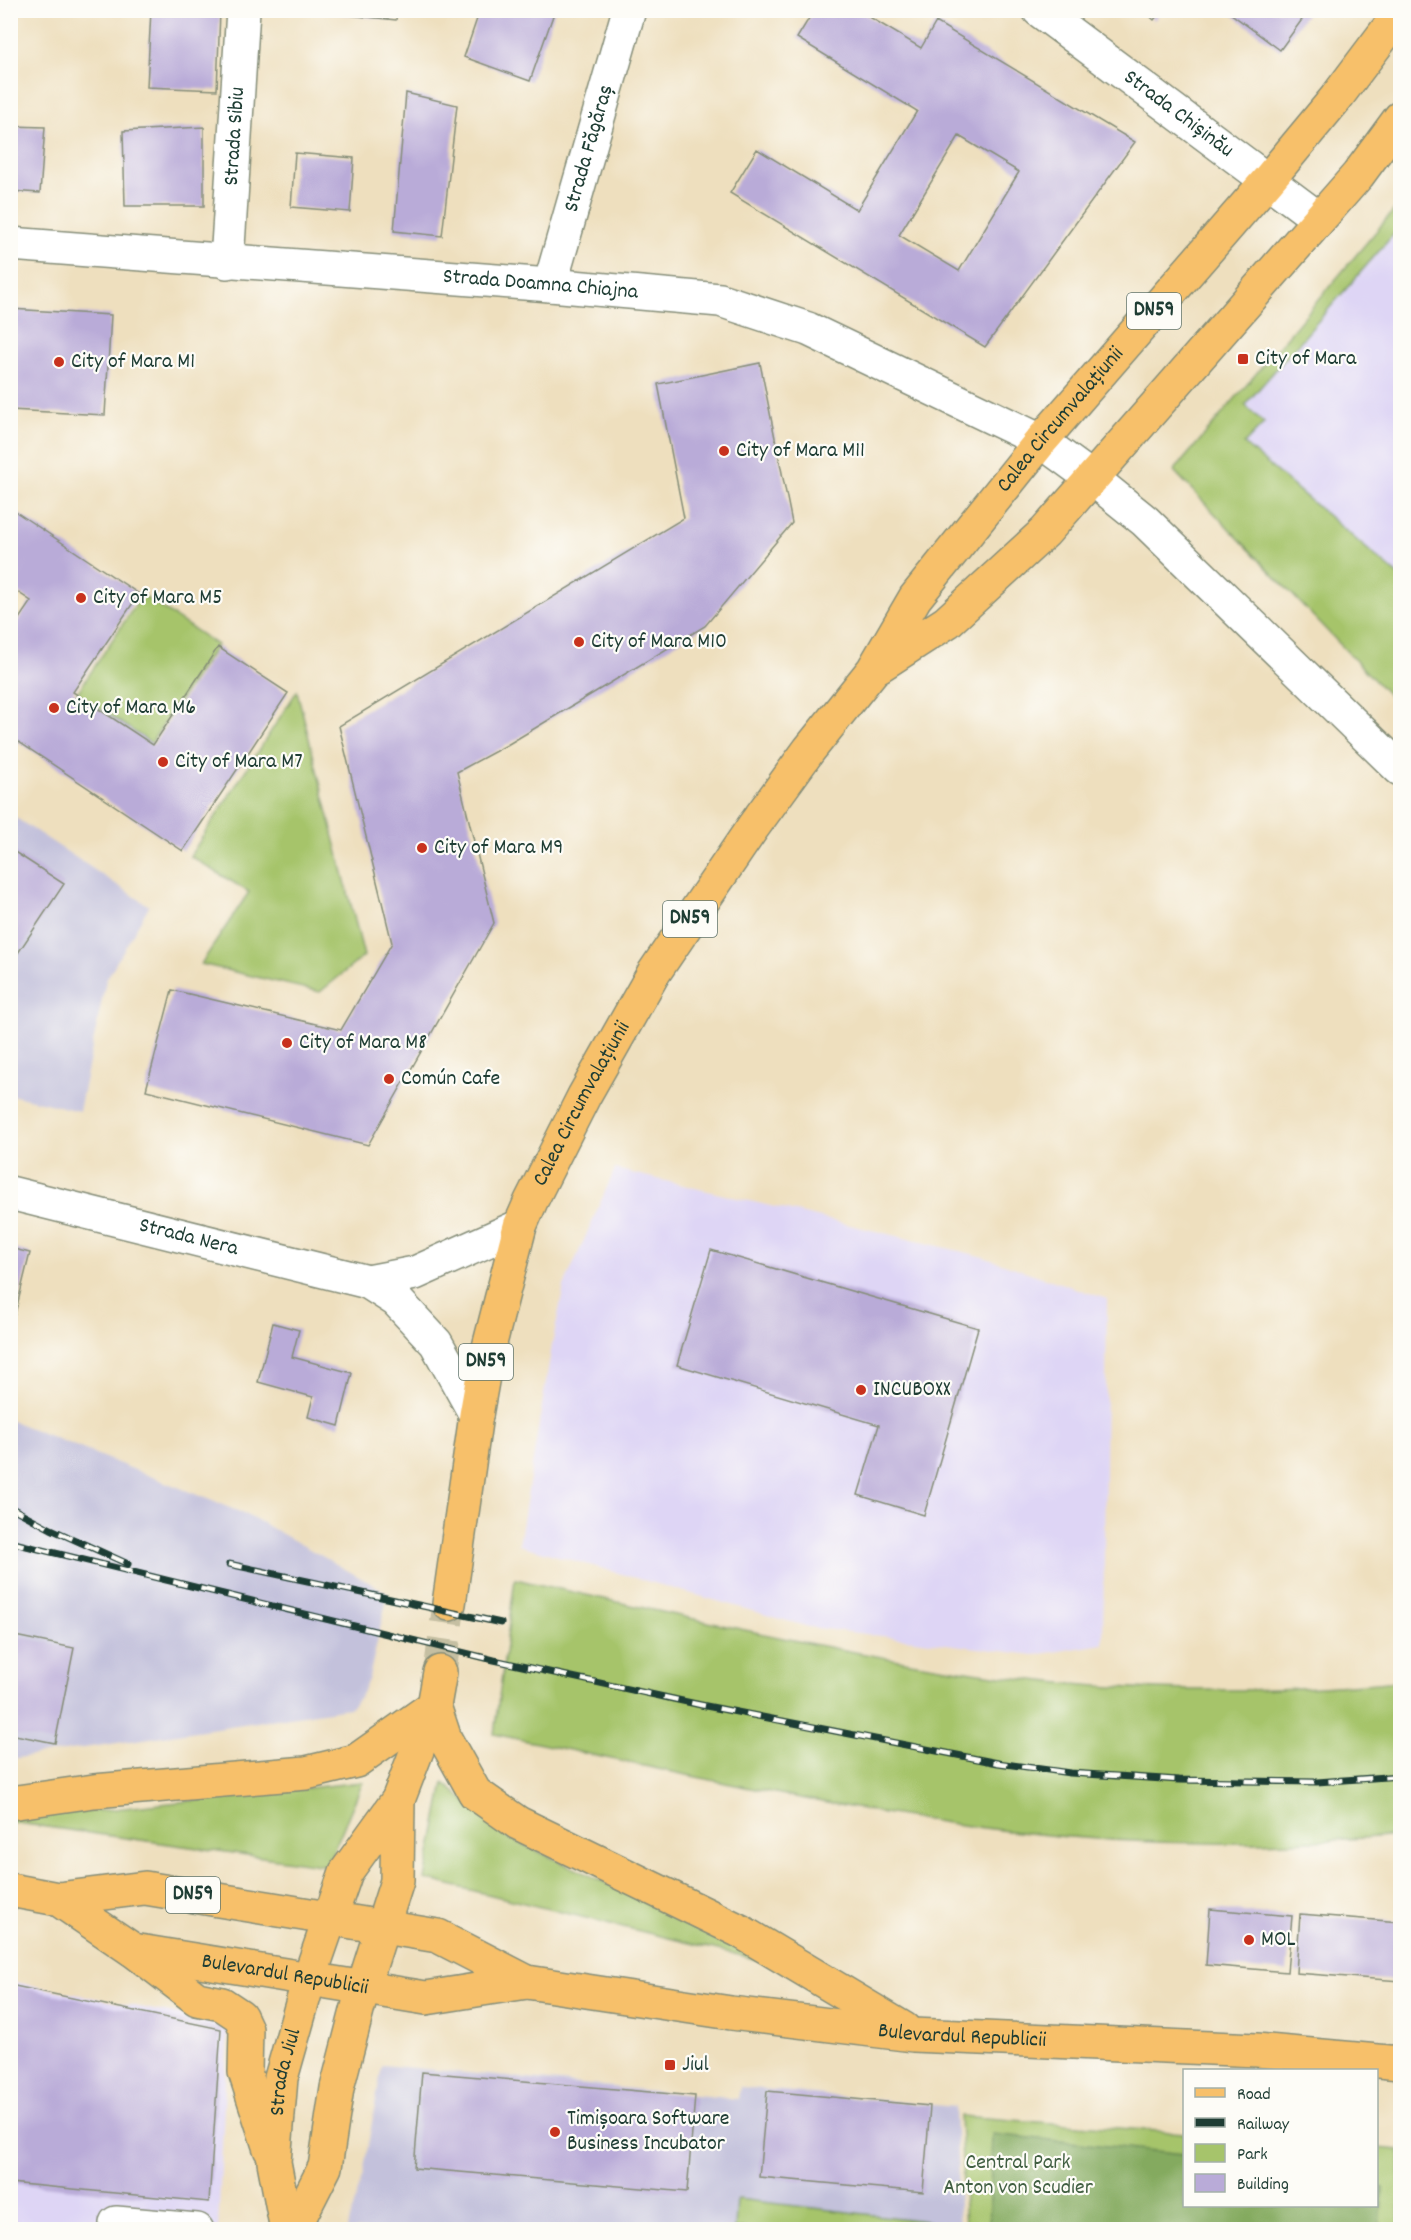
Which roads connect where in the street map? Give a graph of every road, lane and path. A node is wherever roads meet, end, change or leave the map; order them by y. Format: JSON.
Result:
{"nodes":[{"id":1,"x":243,"y":10,"type":"edge"},
{"id":2,"x":629,"y":10,"type":"edge"},
{"id":3,"x":1039,"y":10,"type":"edge"},
{"id":4,"x":1401,"y":13,"type":"edge"},
{"id":5,"x":1401,"y":118,"type":"edge"},
{"id":6,"x":1268,"y":180,"type":"junction"},
{"id":7,"x":1319,"y":219,"type":"junction"},
{"id":8,"x":10,"y":244,"type":"edge"},
{"id":9,"x":227,"y":262,"type":"junction"},
{"id":10,"x":550,"y":285,"type":"junction"},
{"id":11,"x":1041,"y":441,"type":"junction"},
{"id":12,"x":1093,"y":479,"type":"junction"},
{"id":13,"x":873,"y":670,"type":"junction"},
{"id":14,"x":1401,"y":769,"type":"edge"},
{"id":15,"x":10,"y":1193,"type":"edge"},
{"id":16,"x":520,"y":1226,"type":"junction"},
{"id":17,"x":368,"y":1282,"type":"junction"},
{"id":18,"x":476,"y":1415,"type":"junction"},
{"id":19,"x":448,"y":1604,"type":"tunnel mouth"},
{"id":20,"x":440,"y":1672,"type":"tunnel mouth"},
{"id":21,"x":434,"y":1706,"type":"junction"},
{"id":22,"x":398,"y":1800,"type":"junction"},
{"id":23,"x":10,"y":1803,"type":"edge"},
{"id":24,"x":10,"y":1890,"type":"edge"},
{"id":25,"x":58,"y":1899,"type":"junction"},
{"id":26,"x":328,"y":1919,"type":"junction"},
{"id":27,"x":382,"y":1927,"type":"junction"},
{"id":28,"x":133,"y":1950,"type":"junction"},
{"id":29,"x":309,"y":1979,"type":"junction"},
{"id":30,"x":527,"y":1982,"type":"junction"},
{"id":31,"x":363,"y":1988,"type":"junction"},
{"id":32,"x":913,"y":2035,"type":"junction"},
{"id":33,"x":1401,"y":2063,"type":"edge"},
{"id":34,"x":274,"y":2162,"type":"junction"},
{"id":35,"x":116,"y":2223,"type":"dead end"},
{"id":36,"x":197,"y":2229,"type":"edge"},
{"id":37,"x":287,"y":2229,"type":"edge"},
{"id":38,"x":293,"y":2229,"type":"edge"}],
"edges":[{"from":1,"to":9,"type":"street","name":"Strada Sibiu"},
{"from":2,"to":10,"type":"street","name":"Strada Făgăraș"},
{"from":3,"to":6,"type":"street","name":"Strada Chișinău"},
{"from":4,"to":6,"type":"main road","name":"Calea Circumvalațiunii","number":"DN59"},
{"from":5,"to":7,"type":"main road","name":"Calea Circumvalațiunii","number":"DN59"},
{"from":6,"to":7,"type":"street","name":"Strada Chișinău"},
{"from":6,"to":11,"type":"main road","name":"Calea Circumvalațiunii","number":"DN59"},
{"from":7,"to":12,"type":"main road","name":"Calea Circumvalațiunii","number":"DN59"},
{"from":8,"to":9,"type":"street","name":"Strada Doamna Chiajna"},
{"from":9,"to":10,"type":"street","name":"Strada Doamna Chiajna"},
{"from":10,"to":11,"type":"street","name":"Strada Doamna Chiajna"},
{"from":11,"to":12,"type":"street","name":"Strada Doamna Chiajna"},
{"from":11,"to":13,"type":"main road","name":"Calea Circumvalațiunii","number":"DN59"},
{"from":12,"to":13,"type":"main road","name":"Calea Circumvalațiunii","number":"DN59"},
{"from":12,"to":14,"type":"street","name":"Strada Doamna Chiajna"},
{"from":13,"to":16,"type":"main road","name":"Calea Circumvalațiunii","number":"DN59"},
{"from":15,"to":17,"type":"street","name":"Strada Nera"},
{"from":16,"to":17,"type":"street","name":"Strada Nera"},
{"from":16,"to":18,"type":"main road","name":"Calea Circumvalațiunii","number":"DN59"},
{"from":17,"to":18,"type":"street","name":"Strada Nera"},
{"from":18,"to":19,"type":"main road","name":"Calea Circumvalațiunii","number":"DN59"},
{"from":20,"to":21,"type":"main road"},
{"from":21,"to":22,"type":"main road"},
{"from":21,"to":23,"type":"main road"},
{"from":21,"to":32,"type":"main road"},
{"from":22,"to":26,"type":"main road"},
{"from":22,"to":27,"type":"main road"},
{"from":24,"to":25,"type":"main road","name":"Bulevardul Republicii","number":"DN59"},
{"from":25,"to":26,"type":"main road","name":"Bulevardul Republicii","number":"DN59"},
{"from":25,"to":28,"type":"main road","name":"Bulevardul Republicii","number":"DN59"},
{"from":26,"to":27,"type":"main road","name":"Bulevardul Republicii","number":"DN59"},
{"from":26,"to":29,"type":"main road","name":"Strada Jiul"},
{"from":27,"to":30,"type":"main road","name":"Bulevardul Republicii"},
{"from":27,"to":31,"type":"main road"},
{"from":28,"to":29,"type":"main road","name":"Bulevardul Republicii","number":"DN59"},
{"from":28,"to":34,"type":"main road"},
{"from":29,"to":31,"type":"main road","name":"Bulevardul Republicii","number":"DN59"},
{"from":29,"to":34,"type":"main road","name":"Strada Jiul"},
{"from":30,"to":31,"type":"main road","name":"Bulevardul Republicii"},
{"from":30,"to":32,"type":"main road","name":"Bulevardul Republicii"},
{"from":31,"to":38,"type":"main road"},
{"from":32,"to":33,"type":"main road","name":"Bulevardul Republicii"},
{"from":34,"to":37,"type":"main road","name":"Strada Jiul"},
{"from":35,"to":36,"type":"street"}]}
